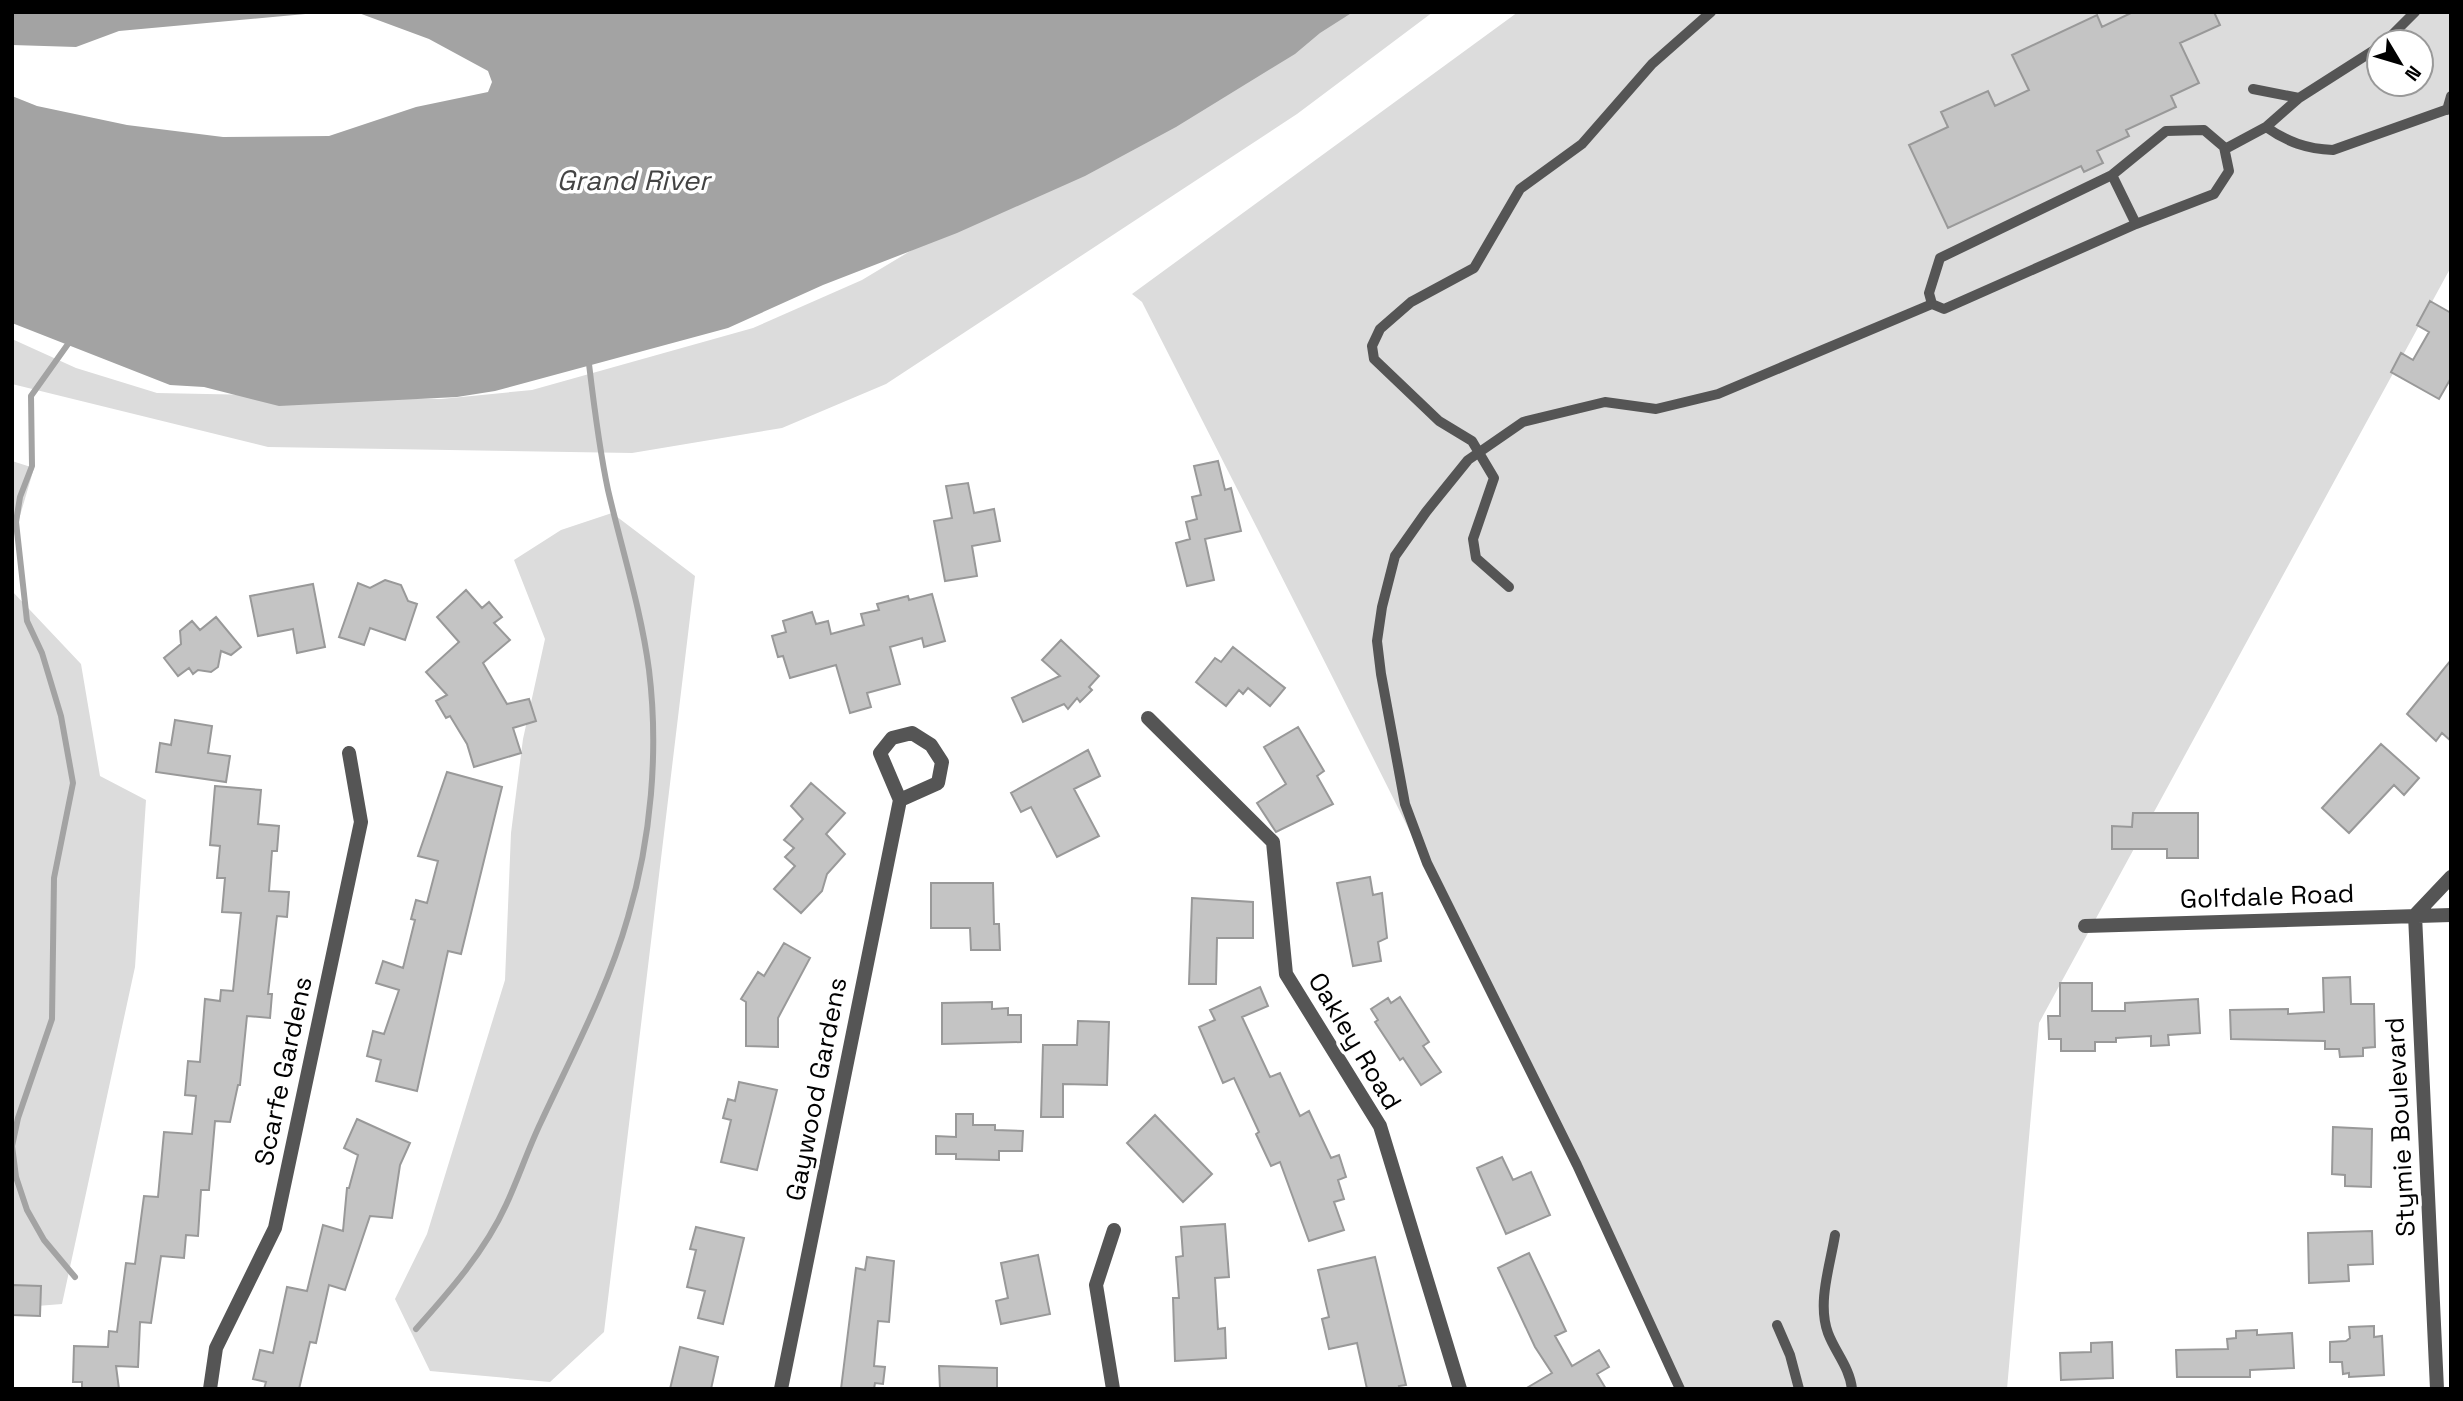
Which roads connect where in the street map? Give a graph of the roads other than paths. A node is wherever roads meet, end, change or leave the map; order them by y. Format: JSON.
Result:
{"nodes":[{"id":1,"x":1711,"y":12,"type":"edge"},
{"id":2,"x":2415,"y":12,"type":"edge"},
{"id":3,"x":2399,"y":28,"type":"edge"},
{"id":4,"x":2365,"y":54,"type":"edge"},
{"id":5,"x":2253,"y":89,"type":"dead end"},
{"id":6,"x":2451,"y":96,"type":"edge"},
{"id":7,"x":2299,"y":98,"type":"junction"},
{"id":8,"x":2449,"y":109,"type":"edge"},
{"id":9,"x":2266,"y":127,"type":"junction"},
{"id":10,"x":2225,"y":149,"type":"junction"},
{"id":11,"x":2112,"y":174,"type":"junction"},
{"id":12,"x":2136,"y":224,"type":"junction"},
{"id":13,"x":1932,"y":304,"type":"junction"},
{"id":14,"x":1480,"y":452,"type":"junction"},
{"id":15,"x":1509,"y":587,"type":"dead end"},
{"id":16,"x":1148,"y":718,"type":"dead end"},
{"id":17,"x":349,"y":753,"type":"dead end"},
{"id":18,"x":900,"y":800,"type":"junction"},
{"id":19,"x":2451,"y":877,"type":"edge"},
{"id":20,"x":2414,"y":915,"type":"junction"},
{"id":21,"x":2451,"y":915,"type":"edge"},
{"id":22,"x":2085,"y":926,"type":"dead end"},
{"id":23,"x":1114,"y":1230,"type":"dead end"},
{"id":24,"x":1835,"y":1235,"type":"dead end"},
{"id":25,"x":1777,"y":1325,"type":"dead end"},
{"id":26,"x":210,"y":1389,"type":"edge"},
{"id":27,"x":781,"y":1389,"type":"edge"},
{"id":28,"x":1113,"y":1389,"type":"edge"},
{"id":29,"x":1460,"y":1389,"type":"edge"},
{"id":30,"x":1681,"y":1389,"type":"edge"},
{"id":31,"x":1799,"y":1389,"type":"edge"},
{"id":32,"x":1852,"y":1389,"type":"edge"},
{"id":33,"x":2437,"y":1389,"type":"edge"}],
"edges":[{"from":1,"to":14,"type":"lane"},
{"from":2,"to":3,"type":"lane"},
{"from":4,"to":7,"type":"lane"},
{"from":5,"to":7,"type":"lane"},
{"from":6,"to":8,"type":"lane"},
{"from":7,"to":9,"type":"lane"},
{"from":8,"to":9,"type":"lane"},
{"from":9,"to":10,"type":"lane"},
{"from":10,"to":11,"type":"lane"},
{"from":10,"to":12,"type":"lane"},
{"from":11,"to":12,"type":"lane"},
{"from":11,"to":13,"type":"lane"},
{"from":12,"to":13,"type":"lane"},
{"from":13,"to":14,"type":"lane"},
{"from":14,"to":15,"type":"lane"},
{"from":14,"to":30,"type":"lane"},
{"from":16,"to":29,"type":"street","name":"Oakley Road"},
{"from":17,"to":26,"type":"street","name":"Scarfe Gardens"},
{"from":18,"to":18,"type":"street"},
{"from":18,"to":27,"type":"street","name":"Gaywood Gardens"},
{"from":19,"to":20,"type":"street"},
{"from":20,"to":21,"type":"street","name":"Golfdale Road"},
{"from":20,"to":22,"type":"street","name":"Golfdale Road"},
{"from":20,"to":33,"type":"street","name":"Stymie Boulevard"},
{"from":23,"to":28,"type":"street"},
{"from":24,"to":32,"type":"lane"},
{"from":25,"to":31,"type":"lane"}]}
